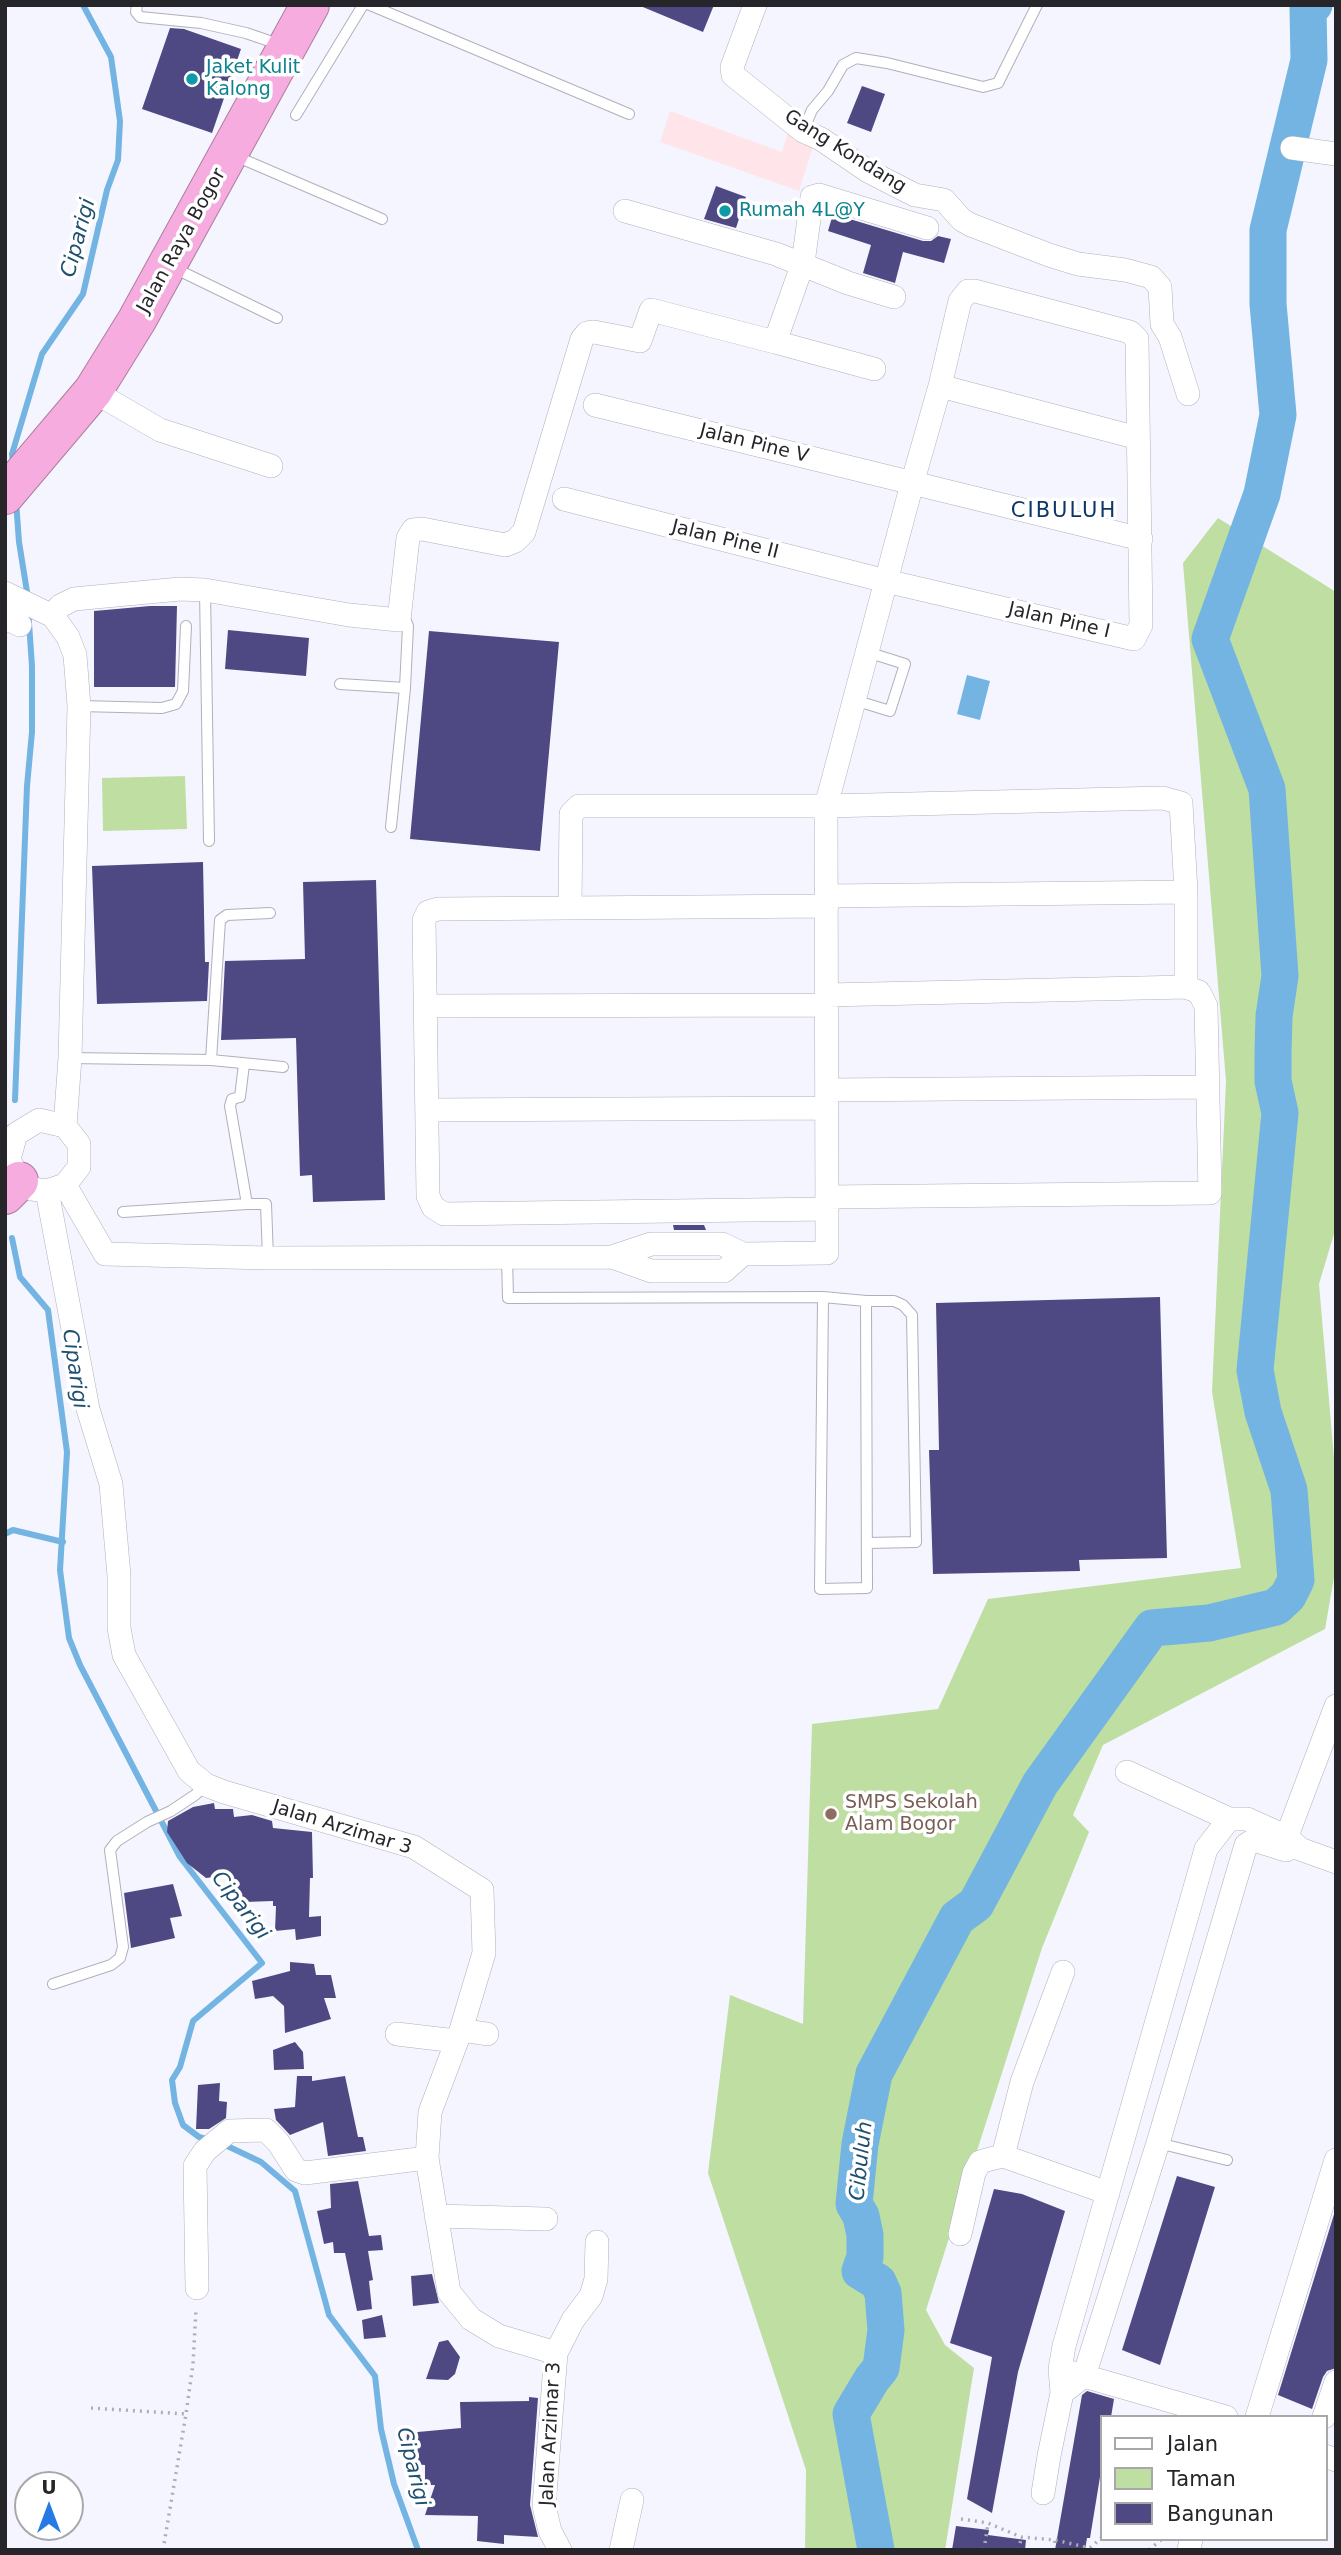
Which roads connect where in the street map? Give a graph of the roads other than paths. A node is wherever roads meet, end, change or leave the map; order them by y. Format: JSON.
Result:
{"nodes":[{"id":1,"x":137,"y":5,"type":"edge"},
{"id":2,"x":310,"y":5,"type":"edge"},
{"id":3,"x":363,"y":5,"type":"edge"},
{"id":4,"x":370,"y":5,"type":"edge"},
{"id":5,"x":755,"y":5,"type":"edge"},
{"id":6,"x":1037,"y":5,"type":"edge"},
{"id":7,"x":287,"y":47,"type":"junction"},
{"id":8,"x":629,"y":114,"type":"dead end"},
{"id":9,"x":296,"y":115,"type":"dead end"},
{"id":10,"x":807,"y":122,"type":"junction"},
{"id":11,"x":1292,"y":148,"type":"dead end"},
{"id":12,"x":230,"y":154,"type":"junction"},
{"id":13,"x":1336,"y":154,"type":"edge"},
{"id":14,"x":625,"y":211,"type":"dead end"},
{"id":15,"x":382,"y":219,"type":"dead end"},
{"id":16,"x":927,"y":228,"type":"dead end"},
{"id":17,"x":803,"y":263,"type":"junction"},
{"id":18,"x":169,"y":265,"type":"junction"},
{"id":19,"x":894,"y":297,"type":"dead end"},
{"id":20,"x":276,"y":318,"type":"dead end"},
{"id":21,"x":775,"y":342,"type":"junction"},
{"id":22,"x":874,"y":369,"type":"dead end"},
{"id":23,"x":940,"y":386,"type":"junction"},
{"id":24,"x":93,"y":391,"type":"junction"},
{"id":25,"x":1188,"y":394,"type":"dead end"},
{"id":26,"x":595,"y":405,"type":"dead end"},
{"id":27,"x":1138,"y":438,"type":"junction"},
{"id":28,"x":271,"y":466,"type":"dead end"},
{"id":29,"x":912,"y":484,"type":"junction"},
{"id":30,"x":5,"y":495,"type":"edge"},
{"id":31,"x":564,"y":499,"type":"dead end"},
{"id":32,"x":1140,"y":539,"type":"junction"},
{"id":33,"x":886,"y":581,"type":"junction"},
{"id":34,"x":205,"y":590,"type":"junction"},
{"id":35,"x":5,"y":593,"type":"edge"},
{"id":36,"x":51,"y":615,"type":"junction"},
{"id":37,"x":399,"y":620,"type":"junction"},
{"id":38,"x":186,"y":626,"type":"dead end"},
{"id":39,"x":867,"y":652,"type":"junction"},
{"id":40,"x":340,"y":684,"type":"dead end"},
{"id":41,"x":405,"y":688,"type":"junction"},
{"id":42,"x":854,"y":699,"type":"junction"},
{"id":43,"x":79,"y":706,"type":"junction"},
{"id":44,"x":826,"y":806,"type":"junction"},
{"id":45,"x":391,"y":827,"type":"dead end"},
{"id":46,"x":209,"y":841,"type":"dead end"},
{"id":47,"x":1186,"y":892,"type":"junction"},
{"id":48,"x":827,"y":901,"type":"junction"},
{"id":49,"x":570,"y":908,"type":"junction"},
{"id":50,"x":270,"y":913,"type":"dead end"},
{"id":51,"x":1186,"y":986,"type":"junction"},
{"id":52,"x":827,"y":1000,"type":"junction"},
{"id":53,"x":425,"y":1006,"type":"junction"},
{"id":54,"x":70,"y":1058,"type":"junction"},
{"id":55,"x":211,"y":1060,"type":"junction"},
{"id":56,"x":244,"y":1064,"type":"junction"},
{"id":57,"x":283,"y":1067,"type":"dead end"},
{"id":58,"x":1208,"y":1087,"type":"junction"},
{"id":59,"x":827,"y":1099,"type":"junction"},
{"id":60,"x":427,"y":1110,"type":"junction"},
{"id":61,"x":65,"y":1126,"type":"junction"},
{"id":62,"x":25,"y":1179,"type":"edge"},
{"id":63,"x":827,"y":1203,"type":"junction"},
{"id":64,"x":247,"y":1204,"type":"junction"},
{"id":65,"x":123,"y":1212,"type":"dead end"},
{"id":66,"x":507,"y":1257,"type":"junction"},
{"id":67,"x":268,"y":1258,"type":"junction"},
{"id":68,"x":823,"y":1297,"type":"junction"},
{"id":69,"x":866,"y":1301,"type":"junction"},
{"id":70,"x":867,"y":1543,"type":"junction"},
{"id":71,"x":1336,"y":1706,"type":"edge"},
{"id":72,"x":1127,"y":1772,"type":"dead end"},
{"id":73,"x":205,"y":1785,"type":"junction"},
{"id":74,"x":1229,"y":1819,"type":"junction"},
{"id":75,"x":1290,"y":1845,"type":"junction"},
{"id":76,"x":1336,"y":1862,"type":"edge"},
{"id":77,"x":1063,"y":1972,"type":"dead end"},
{"id":78,"x":53,"y":1984,"type":"dead end"},
{"id":79,"x":397,"y":2034,"type":"dead end"},
{"id":80,"x":487,"y":2034,"type":"dead end"},
{"id":81,"x":459,"y":2035,"type":"junction"},
{"id":82,"x":1158,"y":2143,"type":"junction"},
{"id":83,"x":1003,"y":2156,"type":"junction"},
{"id":84,"x":427,"y":2158,"type":"junction"},
{"id":85,"x":1227,"y":2160,"type":"dead end"},
{"id":86,"x":1336,"y":2160,"type":"edge"},
{"id":87,"x":1108,"y":2193,"type":"junction"},
{"id":88,"x":436,"y":2217,"type":"junction"},
{"id":89,"x":546,"y":2219,"type":"dead end"},
{"id":90,"x":960,"y":2234,"type":"dead end"},
{"id":91,"x":597,"y":2242,"type":"dead end"},
{"id":92,"x":197,"y":2288,"type":"road end"},
{"id":93,"x":556,"y":2353,"type":"junction"},
{"id":94,"x":1060,"y":2369,"type":"junction"},
{"id":95,"x":1084,"y":2376,"type":"junction"},
{"id":96,"x":1336,"y":2382,"type":"edge"},
{"id":97,"x":1062,"y":2393,"type":"junction"},
{"id":98,"x":1200,"y":2412,"type":"edge"},
{"id":99,"x":1258,"y":2415,"type":"edge"},
{"id":100,"x":1325,"y":2415,"type":"edge"},
{"id":101,"x":1044,"y":2493,"type":"dead end"},
{"id":102,"x":632,"y":2500,"type":"dead end"},
{"id":103,"x":560,"y":2550,"type":"edge"},
{"id":104,"x":621,"y":2550,"type":"edge"}],
"edges":[{"from":1,"to":7,"type":"lane"},
{"from":2,"to":7,"type":"highway","name":"Jalan Raya Bogor"},
{"from":3,"to":9,"type":"lane"},
{"from":4,"to":8,"type":"lane"},
{"from":5,"to":10,"type":"street","name":"Gang Kondang"},
{"from":6,"to":10,"type":"lane"},
{"from":7,"to":12,"type":"highway","name":"Jalan Raya Bogor"},
{"from":10,"to":25,"type":"street","name":"Gang Kondang"},
{"from":11,"to":13,"type":"street"},
{"from":12,"to":15,"type":"lane"},
{"from":12,"to":18,"type":"highway","name":"Jalan Raya Bogor"},
{"from":14,"to":17,"type":"street"},
{"from":16,"to":17,"type":"street"},
{"from":17,"to":19,"type":"street"},
{"from":17,"to":21,"type":"street"},
{"from":18,"to":20,"type":"lane"},
{"from":18,"to":24,"type":"highway","name":"Jalan Raya Bogor"},
{"from":21,"to":22,"type":"street"},
{"from":21,"to":37,"type":"street"},
{"from":23,"to":27,"type":"street"},
{"from":23,"to":27,"type":"street"},
{"from":23,"to":29,"type":"street"},
{"from":24,"to":28,"type":"street"},
{"from":24,"to":30,"type":"highway","name":"Jalan Raya Bogor"},
{"from":26,"to":29,"type":"street","name":"Jalan Pine V"},
{"from":27,"to":32,"type":"street"},
{"from":29,"to":32,"type":"street","name":"Jalan Pine V"},
{"from":29,"to":33,"type":"street"},
{"from":31,"to":33,"type":"street","name":"Jalan Pine II"},
{"from":32,"to":33,"type":"street","name":"Jalan Pine I"},
{"from":33,"to":39,"type":"street"},
{"from":34,"to":36,"type":"street"},
{"from":34,"to":37,"type":"street"},
{"from":34,"to":46,"type":"lane"},
{"from":35,"to":36,"type":"street"},
{"from":36,"to":43,"type":"street"},
{"from":37,"to":41,"type":"lane"},
{"from":38,"to":43,"type":"lane"},
{"from":39,"to":42,"type":"street"},
{"from":39,"to":42,"type":"lane"},
{"from":40,"to":41,"type":"lane"},
{"from":41,"to":45,"type":"lane"},
{"from":42,"to":44,"type":"street"},
{"from":43,"to":54,"type":"street"},
{"from":44,"to":47,"type":"street"},
{"from":44,"to":48,"type":"street"},
{"from":44,"to":49,"type":"street"},
{"from":47,"to":48,"type":"street"},
{"from":47,"to":51,"type":"street"},
{"from":48,"to":49,"type":"street"},
{"from":48,"to":52,"type":"street"},
{"from":49,"to":53,"type":"street"},
{"from":50,"to":55,"type":"lane"},
{"from":51,"to":52,"type":"street"},
{"from":51,"to":58,"type":"street"},
{"from":52,"to":53,"type":"street"},
{"from":52,"to":59,"type":"street"},
{"from":53,"to":60,"type":"street"},
{"from":54,"to":55,"type":"lane"},
{"from":54,"to":61,"type":"street"},
{"from":55,"to":56,"type":"lane"},
{"from":56,"to":57,"type":"lane"},
{"from":56,"to":64,"type":"lane"},
{"from":58,"to":59,"type":"street"},
{"from":58,"to":63,"type":"street"},
{"from":59,"to":60,"type":"street"},
{"from":59,"to":63,"type":"street"},
{"from":60,"to":63,"type":"street"},
{"from":61,"to":62,"type":"street"},
{"from":61,"to":62,"type":"street"},
{"from":62,"to":67,"type":"street"},
{"from":62,"to":73,"type":"street"},
{"from":63,"to":66,"type":"street"},
{"from":64,"to":65,"type":"lane"},
{"from":64,"to":67,"type":"lane"},
{"from":66,"to":67,"type":"street"},
{"from":66,"to":68,"type":"lane"},
{"from":68,"to":69,"type":"lane"},
{"from":68,"to":70,"type":"lane"},
{"from":69,"to":70,"type":"lane"},
{"from":69,"to":70,"type":"lane"},
{"from":71,"to":75,"type":"street"},
{"from":72,"to":74,"type":"street"},
{"from":73,"to":78,"type":"lane"},
{"from":73,"to":81,"type":"street","name":"Jalan Arzimar 3"},
{"from":74,"to":75,"type":"street"},
{"from":74,"to":87,"type":"street"},
{"from":75,"to":76,"type":"street"},
{"from":75,"to":82,"type":"street"},
{"from":77,"to":83,"type":"street"},
{"from":79,"to":81,"type":"street"},
{"from":80,"to":81,"type":"street"},
{"from":81,"to":84,"type":"street","name":"Jalan Arzimar 3"},
{"from":82,"to":85,"type":"lane"},
{"from":82,"to":95,"type":"street"},
{"from":83,"to":87,"type":"street"},
{"from":83,"to":90,"type":"street"},
{"from":84,"to":88,"type":"street","name":"Jalan Arzimar 3"},
{"from":84,"to":92,"type":"street"},
{"from":86,"to":99,"type":"street"},
{"from":87,"to":94,"type":"street"},
{"from":88,"to":89,"type":"street"},
{"from":88,"to":93,"type":"street","name":"Jalan Arzimar 3"},
{"from":91,"to":93,"type":"street"},
{"from":93,"to":103,"type":"street","name":"Jalan Arzimar 3"},
{"from":94,"to":95,"type":"street"},
{"from":94,"to":97,"type":"street"},
{"from":95,"to":97,"type":"street"},
{"from":95,"to":98,"type":"street"},
{"from":96,"to":100,"type":"street"},
{"from":97,"to":101,"type":"street"},
{"from":102,"to":104,"type":"street"}]}
